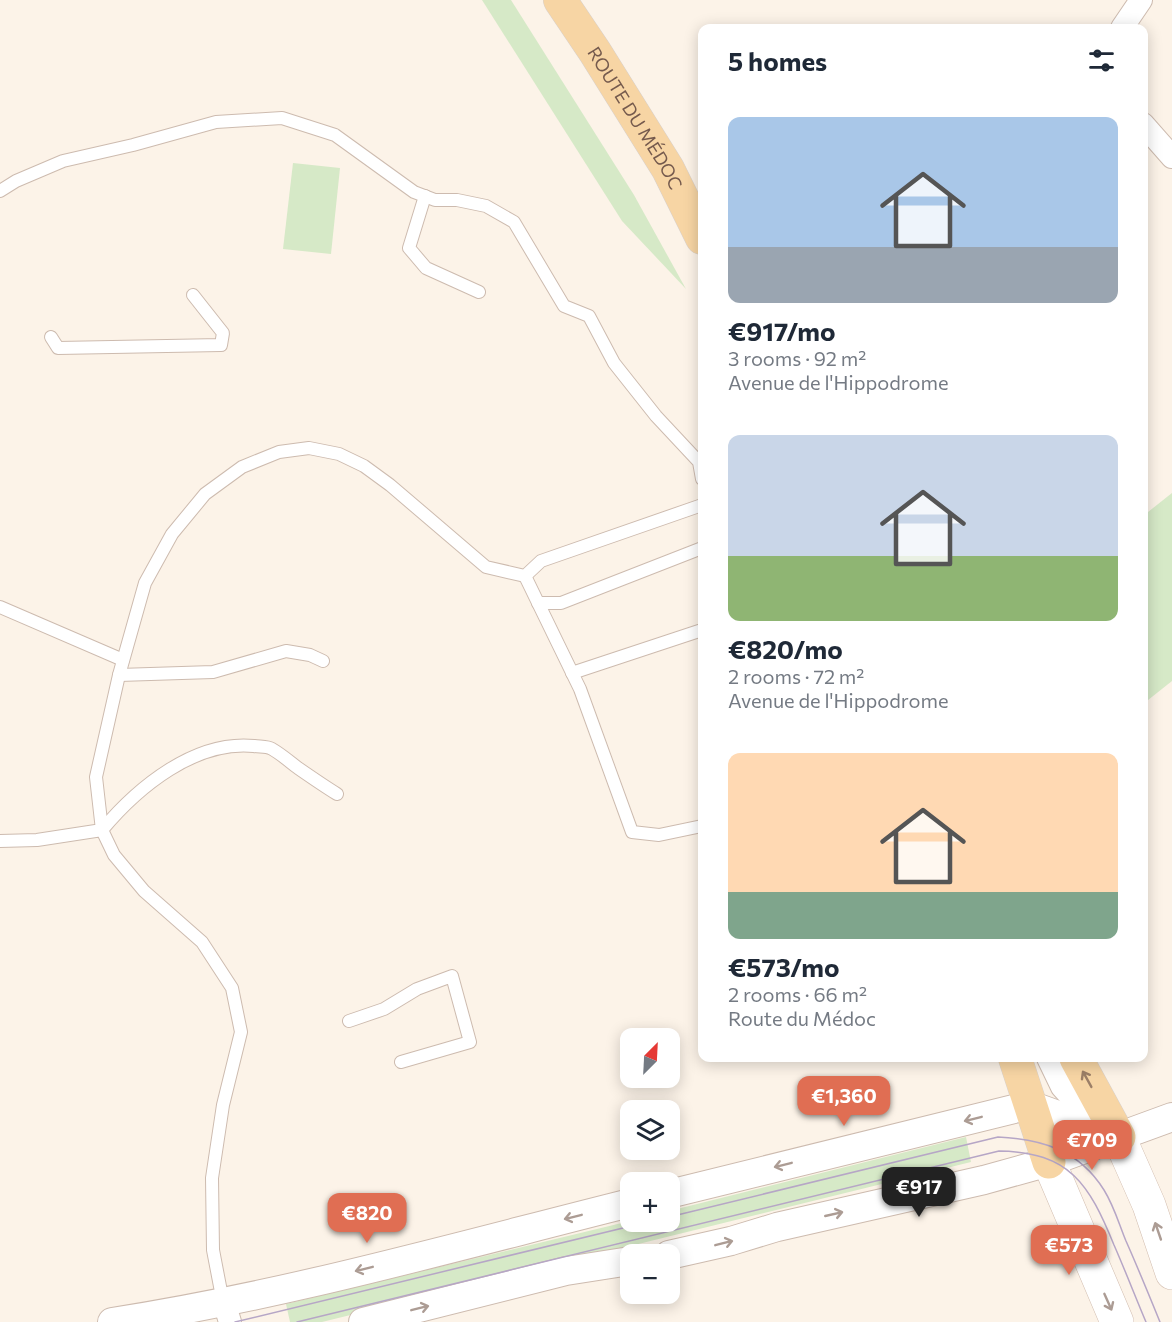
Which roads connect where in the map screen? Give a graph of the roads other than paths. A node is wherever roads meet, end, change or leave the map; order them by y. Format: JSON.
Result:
{"nodes":[{"id":1,"x":560,"y":0,"type":"edge"},
{"id":2,"x":1141,"y":0,"type":"edge"},
{"id":3,"x":1125,"y":24,"type":"edge"},
{"id":4,"x":1148,"y":130,"type":"edge"},
{"id":5,"x":1172,"y":157,"type":"edge"},
{"id":6,"x":0,"y":191,"type":"edge"},
{"id":7,"x":425,"y":196,"type":"junction"},
{"id":8,"x":698,"y":230,"type":"edge"},
{"id":9,"x":479,"y":292,"type":"dead end"},
{"id":10,"x":193,"y":295,"type":"dead end"},
{"id":11,"x":51,"y":337,"type":"dead end"},
{"id":12,"x":698,"y":461,"type":"edge"},
{"id":13,"x":698,"y":507,"type":"edge"},
{"id":14,"x":698,"y":550,"type":"edge"},
{"id":15,"x":525,"y":576,"type":"junction"},
{"id":16,"x":538,"y":603,"type":"junction"},
{"id":17,"x":0,"y":607,"type":"edge"},
{"id":18,"x":698,"y":631,"type":"edge"},
{"id":19,"x":123,"y":660,"type":"junction"},
{"id":20,"x":323,"y":661,"type":"dead end"},
{"id":21,"x":572,"y":673,"type":"junction"},
{"id":22,"x":119,"y":675,"type":"junction"},
{"id":23,"x":337,"y":794,"type":"dead end"},
{"id":24,"x":698,"y":827,"type":"edge"},
{"id":25,"x":102,"y":830,"type":"junction"},
{"id":26,"x":0,"y":841,"type":"edge"},
{"id":27,"x":349,"y":1021,"type":"dead end"},
{"id":28,"x":401,"y":1062,"type":"dead end"},
{"id":29,"x":1016,"y":1062,"type":"edge"},
{"id":30,"x":1050,"y":1062,"type":"edge"},
{"id":31,"x":1078,"y":1062,"type":"edge"},
{"id":32,"x":1029,"y":1105,"type":"junction"},
{"id":33,"x":1172,"y":1117,"type":"edge"},
{"id":34,"x":1119,"y":1137,"type":"junction"},
{"id":35,"x":1048,"y":1162,"type":"junction"},
{"id":36,"x":680,"y":1191,"type":"edge"},
{"id":37,"x":620,"y":1206,"type":"edge"},
{"id":38,"x":680,"y":1253,"type":"edge"},
{"id":39,"x":620,"y":1263,"type":"edge"},
{"id":40,"x":1172,"y":1273,"type":"edge"},
{"id":41,"x":227,"y":1312,"type":"edge"},
{"id":42,"x":112,"y":1322,"type":"edge"},
{"id":43,"x":363,"y":1322,"type":"edge"},
{"id":44,"x":1117,"y":1322,"type":"edge"}],
"edges":[{"from":1,"to":8,"type":"main road","name":"ROUTE DU MÉDOC"},
{"from":2,"to":3,"type":"street"},
{"from":4,"to":5,"type":"street"},
{"from":6,"to":7,"type":"lane"},
{"from":7,"to":9,"type":"lane"},
{"from":7,"to":12,"type":"lane"},
{"from":10,"to":11,"type":"lane"},
{"from":13,"to":15,"type":"lane"},
{"from":14,"to":16,"type":"lane"},
{"from":15,"to":16,"type":"lane"},
{"from":15,"to":19,"type":"lane"},
{"from":16,"to":21,"type":"lane"},
{"from":17,"to":19,"type":"lane"},
{"from":18,"to":21,"type":"lane"},
{"from":19,"to":22,"type":"lane"},
{"from":20,"to":22,"type":"lane"},
{"from":21,"to":24,"type":"lane"},
{"from":22,"to":25,"type":"lane"},
{"from":23,"to":25,"type":"lane"},
{"from":25,"to":26,"type":"lane"},
{"from":25,"to":41,"type":"lane"},
{"from":27,"to":28,"type":"lane"},
{"from":29,"to":32,"type":"main road"},
{"from":30,"to":34,"type":"street"},
{"from":34,"to":31,"type":"main road","one_way":true},
{"from":32,"to":34,"type":"street"},
{"from":32,"to":35,"type":"main road"},
{"from":32,"to":36,"type":"street","one_way":true},
{"from":33,"to":34,"type":"street"},
{"from":34,"to":35,"type":"street"},
{"from":40,"to":34,"type":"main road","one_way":true},
{"from":38,"to":35,"type":"street","one_way":true},
{"from":35,"to":44,"type":"main road","one_way":true},
{"from":37,"to":41,"type":"street","one_way":true},
{"from":43,"to":39,"type":"street","one_way":true},
{"from":41,"to":42,"type":"street"}]}
